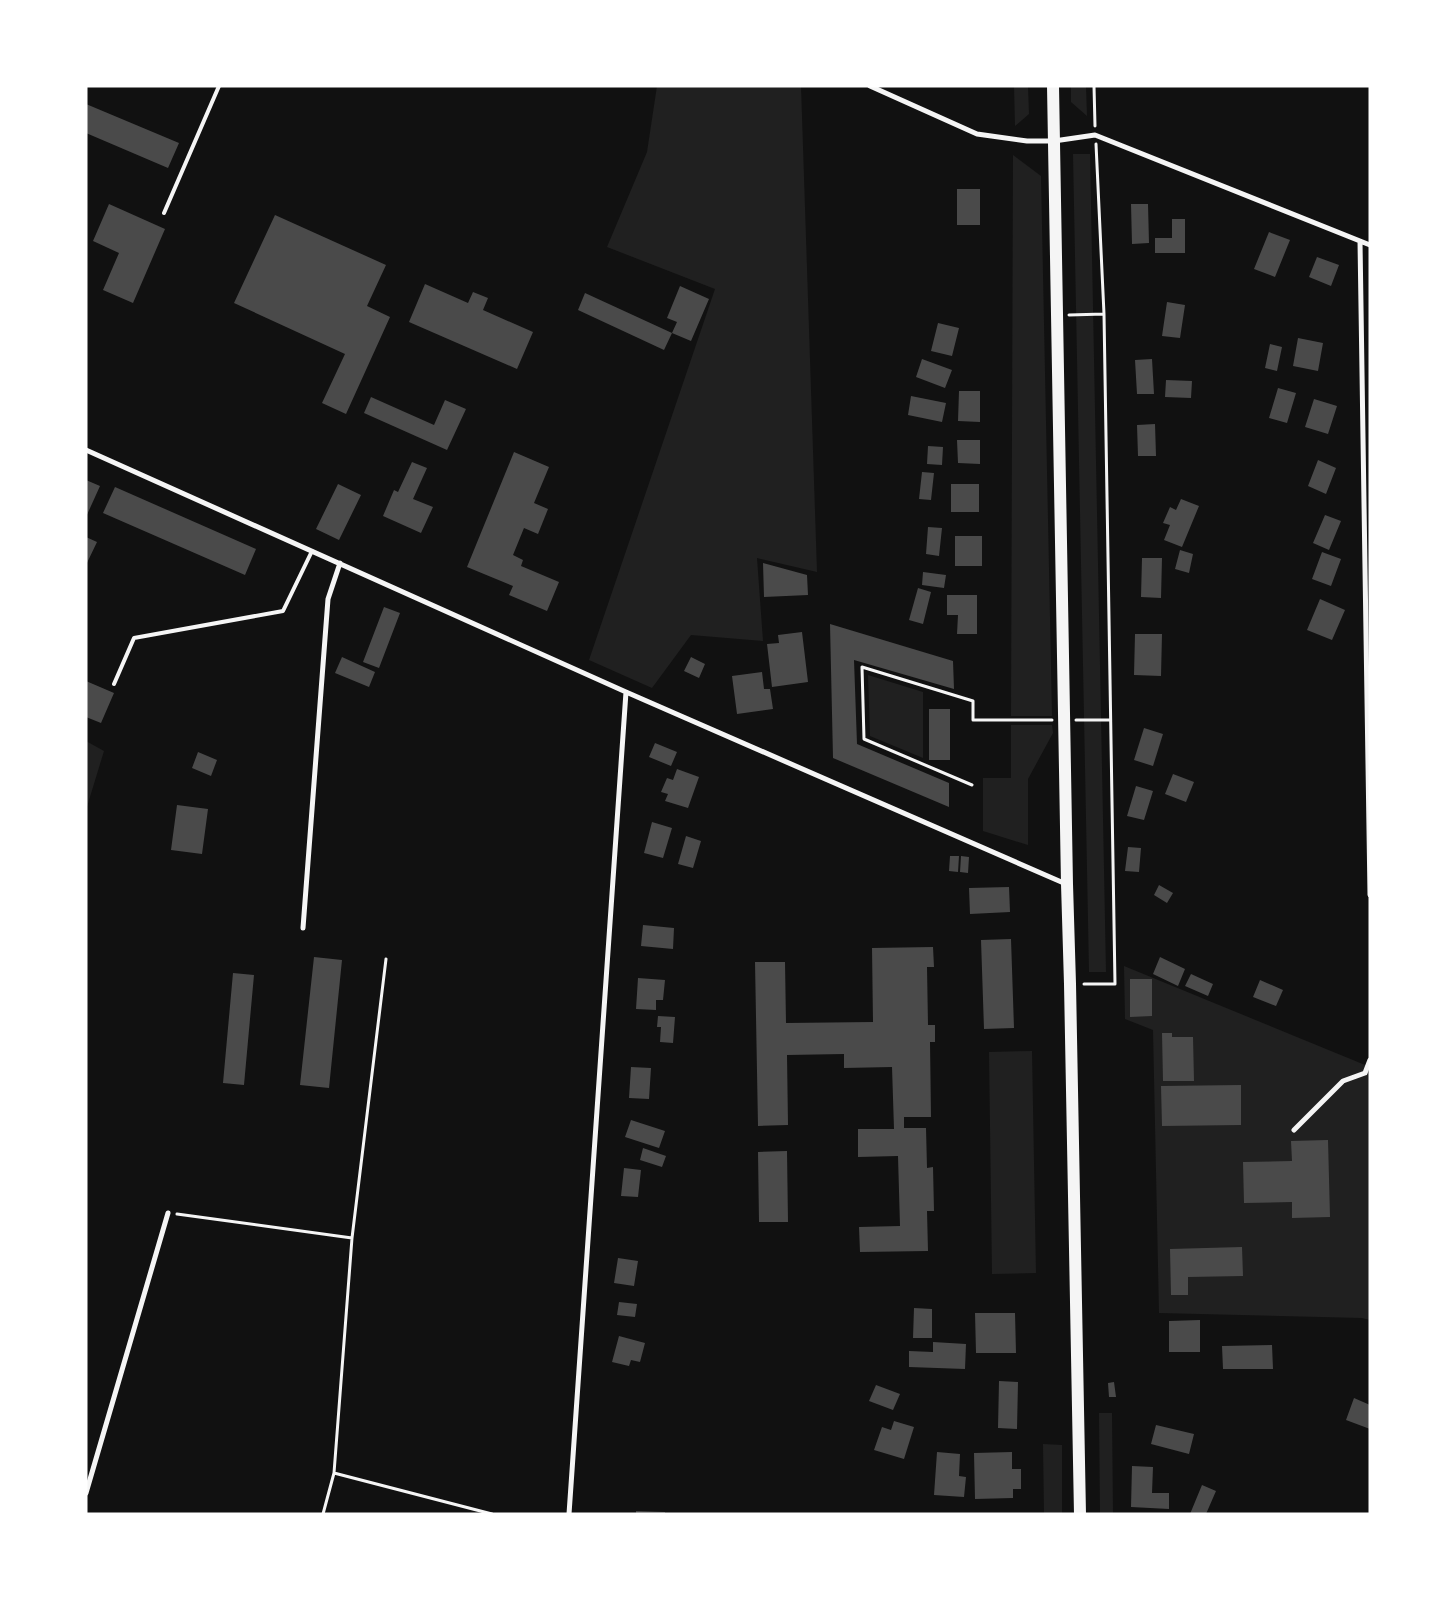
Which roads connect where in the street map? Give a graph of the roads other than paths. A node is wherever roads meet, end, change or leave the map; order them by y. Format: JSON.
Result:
{"nodes":[{"id":1,"x":219,"y":86,"type":"edge"},
{"id":2,"x":870,"y":86,"type":"edge"},
{"id":3,"x":1053,"y":86,"type":"edge"},
{"id":4,"x":1054,"y":141,"type":"junction"},
{"id":5,"x":164,"y":214,"type":"dead end"},
{"id":6,"x":1360,"y":241,"type":"junction"},
{"id":7,"x":1370,"y":245,"type":"edge"},
{"id":8,"x":86,"y":450,"type":"edge"},
{"id":9,"x":312,"y":551,"type":"junction"},
{"id":10,"x":340,"y":563,"type":"junction"},
{"id":11,"x":114,"y":684,"type":"dead end"},
{"id":12,"x":626,"y":692,"type":"junction"},
{"id":13,"x":1067,"y":884,"type":"junction"},
{"id":14,"x":1370,"y":895,"type":"edge"},
{"id":15,"x":303,"y":928,"type":"dead end"},
{"id":16,"x":1370,"y":1060,"type":"edge"},
{"id":17,"x":1294,"y":1130,"type":"dead end"},
{"id":18,"x":168,"y":1213,"type":"road end"},
{"id":19,"x":86,"y":1493,"type":"edge"},
{"id":20,"x":569,"y":1514,"type":"edge"},
{"id":21,"x":1080,"y":1514,"type":"edge"}],
"edges":[{"from":1,"to":5,"type":"lane"},
{"from":2,"to":4,"type":"street"},
{"from":3,"to":4,"type":"main road"},
{"from":4,"to":6,"type":"street"},
{"from":4,"to":13,"type":"main road"},
{"from":6,"to":7,"type":"street"},
{"from":6,"to":14,"type":"street"},
{"from":8,"to":9,"type":"street"},
{"from":9,"to":10,"type":"street"},
{"from":9,"to":11,"type":"lane"},
{"from":10,"to":12,"type":"street"},
{"from":10,"to":15,"type":"street"},
{"from":12,"to":13,"type":"street"},
{"from":12,"to":20,"type":"street"},
{"from":13,"to":21,"type":"main road"},
{"from":16,"to":17,"type":"street"},
{"from":18,"to":19,"type":"street"}]}
